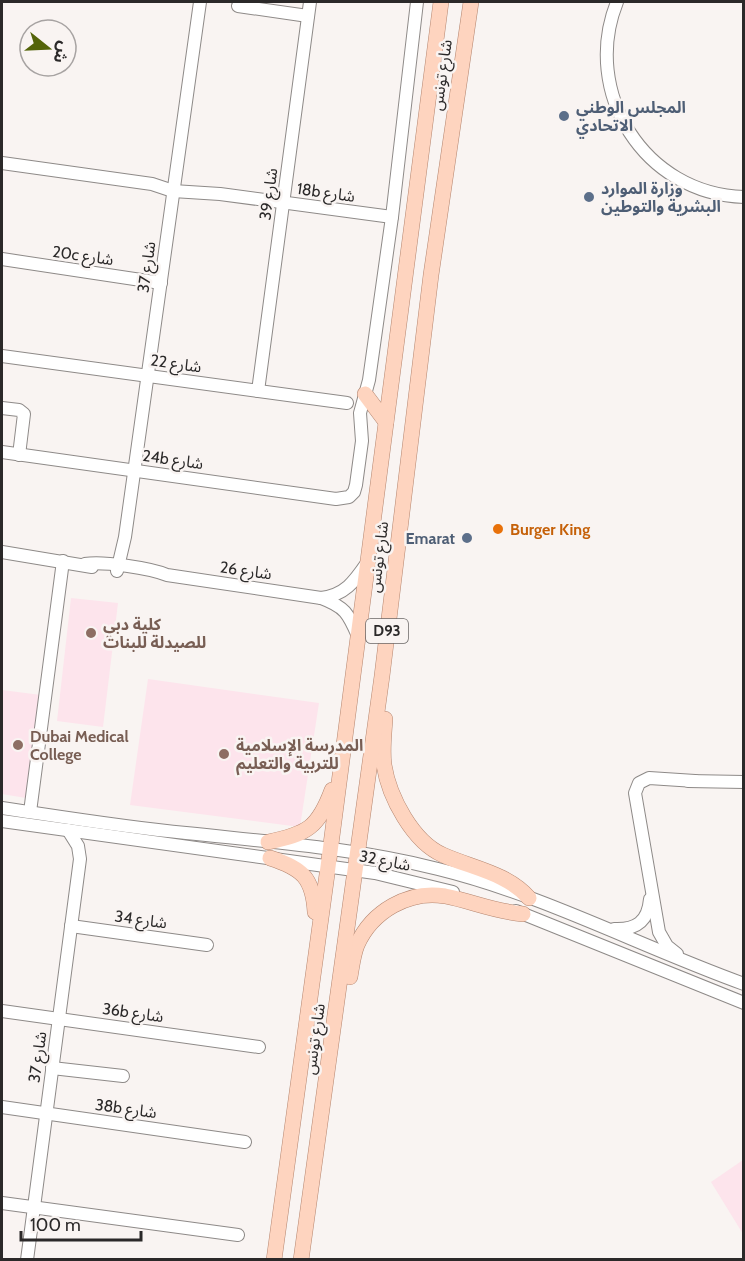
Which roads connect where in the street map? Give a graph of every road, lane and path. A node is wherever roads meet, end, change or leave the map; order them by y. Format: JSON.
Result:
{"nodes":[{"id":1,"x":186,"y":2,"type":"edge"},
{"id":2,"x":310,"y":2,"type":"edge"},
{"id":3,"x":417,"y":2,"type":"edge"},
{"id":4,"x":441,"y":2,"type":"edge"},
{"id":5,"x":471,"y":2,"type":"edge"},
{"id":6,"x":617,"y":2,"type":"edge"},
{"id":7,"x":200,"y":3,"type":"edge"},
{"id":8,"x":238,"y":6,"type":"dead end"},
{"id":9,"x":308,"y":16,"type":"junction"},
{"id":10,"x":2,"y":163,"type":"edge"},
{"id":11,"x":174,"y":187,"type":"junction"},
{"id":12,"x":744,"y":197,"type":"edge"},
{"id":13,"x":283,"y":203,"type":"junction"},
{"id":14,"x":392,"y":217,"type":"junction"},
{"id":15,"x":2,"y":260,"type":"edge"},
{"id":16,"x":160,"y":283,"type":"junction"},
{"id":17,"x":2,"y":356,"type":"edge"},
{"id":18,"x":147,"y":376,"type":"junction"},
{"id":19,"x":258,"y":391,"type":"junction"},
{"id":20,"x":347,"y":403,"type":"dead end"},
{"id":21,"x":366,"y":404,"type":"junction"},
{"id":22,"x":2,"y":408,"type":"edge"},
{"id":23,"x":386,"y":422,"type":"junction"},
{"id":24,"x":2,"y":452,"type":"edge"},
{"id":25,"x":19,"y":455,"type":"junction"},
{"id":26,"x":134,"y":471,"type":"junction"},
{"id":27,"x":2,"y":552,"type":"edge"},
{"id":28,"x":63,"y":561,"type":"junction"},
{"id":29,"x":368,"y":562,"type":"junction"},
{"id":30,"x":121,"y":569,"type":"junction"},
{"id":31,"x":321,"y":598,"type":"junction"},
{"id":32,"x":358,"y":636,"type":"junction"},
{"id":33,"x":382,"y":676,"type":"junction"},
{"id":34,"x":341,"y":767,"type":"junction"},
{"id":35,"x":744,"y":782,"type":"edge"},
{"id":36,"x":2,"y":808,"type":"edge"},
{"id":37,"x":30,"y":812,"type":"junction"},
{"id":38,"x":2,"y":821,"type":"edge"},
{"id":39,"x":68,"y":830,"type":"junction"},
{"id":40,"x":97,"y":835,"type":"junction"},
{"id":41,"x":268,"y":842,"type":"junction"},
{"id":42,"x":330,"y":849,"type":"junction"},
{"id":43,"x":357,"y":852,"type":"junction"},
{"id":44,"x":270,"y":858,"type":"junction"},
{"id":45,"x":80,"y":859,"type":"junction"},
{"id":46,"x":328,"y":867,"type":"junction"},
{"id":47,"x":354,"y":871,"type":"junction"},
{"id":48,"x":651,"y":889,"type":"junction"},
{"id":49,"x":529,"y":898,"type":"junction"},
{"id":50,"x":523,"y":914,"type":"junction"},
{"id":51,"x":71,"y":926,"type":"junction"},
{"id":52,"x":605,"y":928,"type":"junction"},
{"id":53,"x":317,"y":944,"type":"junction"},
{"id":54,"x":207,"y":945,"type":"dead end"},
{"id":55,"x":687,"y":961,"type":"junction"},
{"id":56,"x":744,"y":984,"type":"edge"},
{"id":57,"x":744,"y":1003,"type":"edge"},
{"id":58,"x":2,"y":1011,"type":"edge"},
{"id":59,"x":59,"y":1018,"type":"junction"},
{"id":60,"x":259,"y":1047,"type":"dead end"},
{"id":61,"x":52,"y":1068,"type":"junction"},
{"id":62,"x":123,"y":1076,"type":"dead end"},
{"id":63,"x":2,"y":1107,"type":"edge"},
{"id":64,"x":46,"y":1113,"type":"junction"},
{"id":65,"x":322,"y":1117,"type":"junction"},
{"id":66,"x":245,"y":1142,"type":"dead end"},
{"id":67,"x":2,"y":1203,"type":"edge"},
{"id":68,"x":34,"y":1207,"type":"junction"},
{"id":69,"x":238,"y":1235,"type":"dead end"},
{"id":70,"x":27,"y":1260,"type":"edge"},
{"id":71,"x":274,"y":1260,"type":"edge"},
{"id":72,"x":302,"y":1260,"type":"edge"}],
"edges":[{"from":1,"to":7,"type":"street"},
{"from":2,"to":9,"type":"street","name":"شارع 39"},
{"from":3,"to":14,"type":"street"},
{"from":4,"to":23,"type":"main road","name":"شارع تونس","number":"D93"},
{"from":5,"to":33,"type":"main road","name":"شارع تونس","number":"D93"},
{"from":6,"to":12,"type":"street"},
{"from":7,"to":11,"type":"street","name":"شارع 37"},
{"from":8,"to":9,"type":"street"},
{"from":9,"to":13,"type":"street","name":"شارع 39"},
{"from":10,"to":11,"type":"street","name":"18b شارع"},
{"from":11,"to":13,"type":"street","name":"18b شارع"},
{"from":11,"to":16,"type":"street","name":"شارع 37"},
{"from":13,"to":14,"type":"street","name":"18b شارع"},
{"from":13,"to":19,"type":"street","name":"شارع 39"},
{"from":14,"to":21,"type":"street"},
{"from":15,"to":16,"type":"street","name":"20c شارع"},
{"from":16,"to":18,"type":"street","name":"شارع 37"},
{"from":17,"to":18,"type":"street","name":"شارع 22"},
{"from":18,"to":19,"type":"street","name":"شارع 22"},
{"from":18,"to":26,"type":"street","name":"شارع 37"},
{"from":19,"to":20,"type":"street","name":"شارع 22"},
{"from":21,"to":23,"type":"main road"},
{"from":21,"to":26,"type":"street","name":"24b شارع"},
{"from":22,"to":25,"type":"street"},
{"from":23,"to":29,"type":"main road","name":"شارع تونس","number":"D93"},
{"from":24,"to":25,"type":"street","name":"24b شارع"},
{"from":25,"to":26,"type":"street","name":"24b شارع"},
{"from":26,"to":30,"type":"street","name":"شارع 37"},
{"from":27,"to":28,"type":"street","name":"شارع 26"},
{"from":28,"to":30,"type":"street","name":"شارع 26"},
{"from":28,"to":37,"type":"street"},
{"from":29,"to":31,"type":"street"},
{"from":29,"to":32,"type":"main road","name":"شارع تونس","number":"D93"},
{"from":30,"to":31,"type":"street","name":"شارع 26"},
{"from":31,"to":32,"type":"street","name":"شارع 26"},
{"from":32,"to":34,"type":"main road","name":"شارع تونس","number":"D93"},
{"from":33,"to":43,"type":"main road","name":"شارع تونس","number":"D93"},
{"from":33,"to":49,"type":"main road"},
{"from":34,"to":41,"type":"main road"},
{"from":34,"to":42,"type":"main road","name":"شارع تونس","number":"D93"},
{"from":35,"to":48,"type":"street"},
{"from":36,"to":37,"type":"street","name":"شارع 32"},
{"from":37,"to":41,"type":"street","name":"شارع 32"},
{"from":38,"to":39,"type":"street","name":"شارع 32"},
{"from":39,"to":40,"type":"street","name":"شارع 32"},
{"from":39,"to":45,"type":"street","name":"شارع 37"},
{"from":40,"to":44,"type":"street","name":"شارع 32"},
{"from":40,"to":45,"type":"street","name":"شارع 37"},
{"from":41,"to":42,"type":"street","name":"شارع 32"},
{"from":42,"to":43,"type":"street","name":"شارع 32"},
{"from":42,"to":46,"type":"main road","name":"شارع تونس","number":"D93"},
{"from":43,"to":47,"type":"main road","name":"شارع تونس","number":"D93"},
{"from":43,"to":49,"type":"street","name":"شارع 32"},
{"from":44,"to":46,"type":"street","name":"شارع 32"},
{"from":44,"to":53,"type":"main road"},
{"from":45,"to":51,"type":"street","name":"شارع 37"},
{"from":46,"to":47,"type":"street","name":"شارع 32"},
{"from":46,"to":53,"type":"main road","name":"شارع تونس","number":"D93"},
{"from":47,"to":50,"type":"street","name":"شارع 32"},
{"from":47,"to":65,"type":"main road","name":"شارع تونس","number":"D93"},
{"from":48,"to":52,"type":"street"},
{"from":48,"to":55,"type":"street"},
{"from":49,"to":52,"type":"street","name":"شارع 32"},
{"from":50,"to":57,"type":"street","name":"شارع 32"},
{"from":50,"to":65,"type":"main road"},
{"from":51,"to":54,"type":"street","name":"شارع 34"},
{"from":51,"to":59,"type":"street","name":"شارع 37"},
{"from":52,"to":55,"type":"street","name":"شارع 32"},
{"from":53,"to":71,"type":"main road","name":"شارع تونس","number":"D93"},
{"from":55,"to":56,"type":"street","name":"شارع 32"},
{"from":58,"to":59,"type":"street","name":"36b شارع"},
{"from":59,"to":60,"type":"street","name":"36b شارع"},
{"from":59,"to":61,"type":"street","name":"شارع 37"},
{"from":61,"to":62,"type":"street"},
{"from":61,"to":64,"type":"street","name":"شارع 37"},
{"from":63,"to":64,"type":"street","name":"38b شارع"},
{"from":64,"to":66,"type":"street","name":"38b شارع"},
{"from":64,"to":68,"type":"street","name":"شارع 37"},
{"from":65,"to":72,"type":"main road","name":"شارع تونس","number":"D93"},
{"from":67,"to":68,"type":"street"},
{"from":68,"to":69,"type":"street"},
{"from":68,"to":70,"type":"street","name":"شارع 37"}]}
